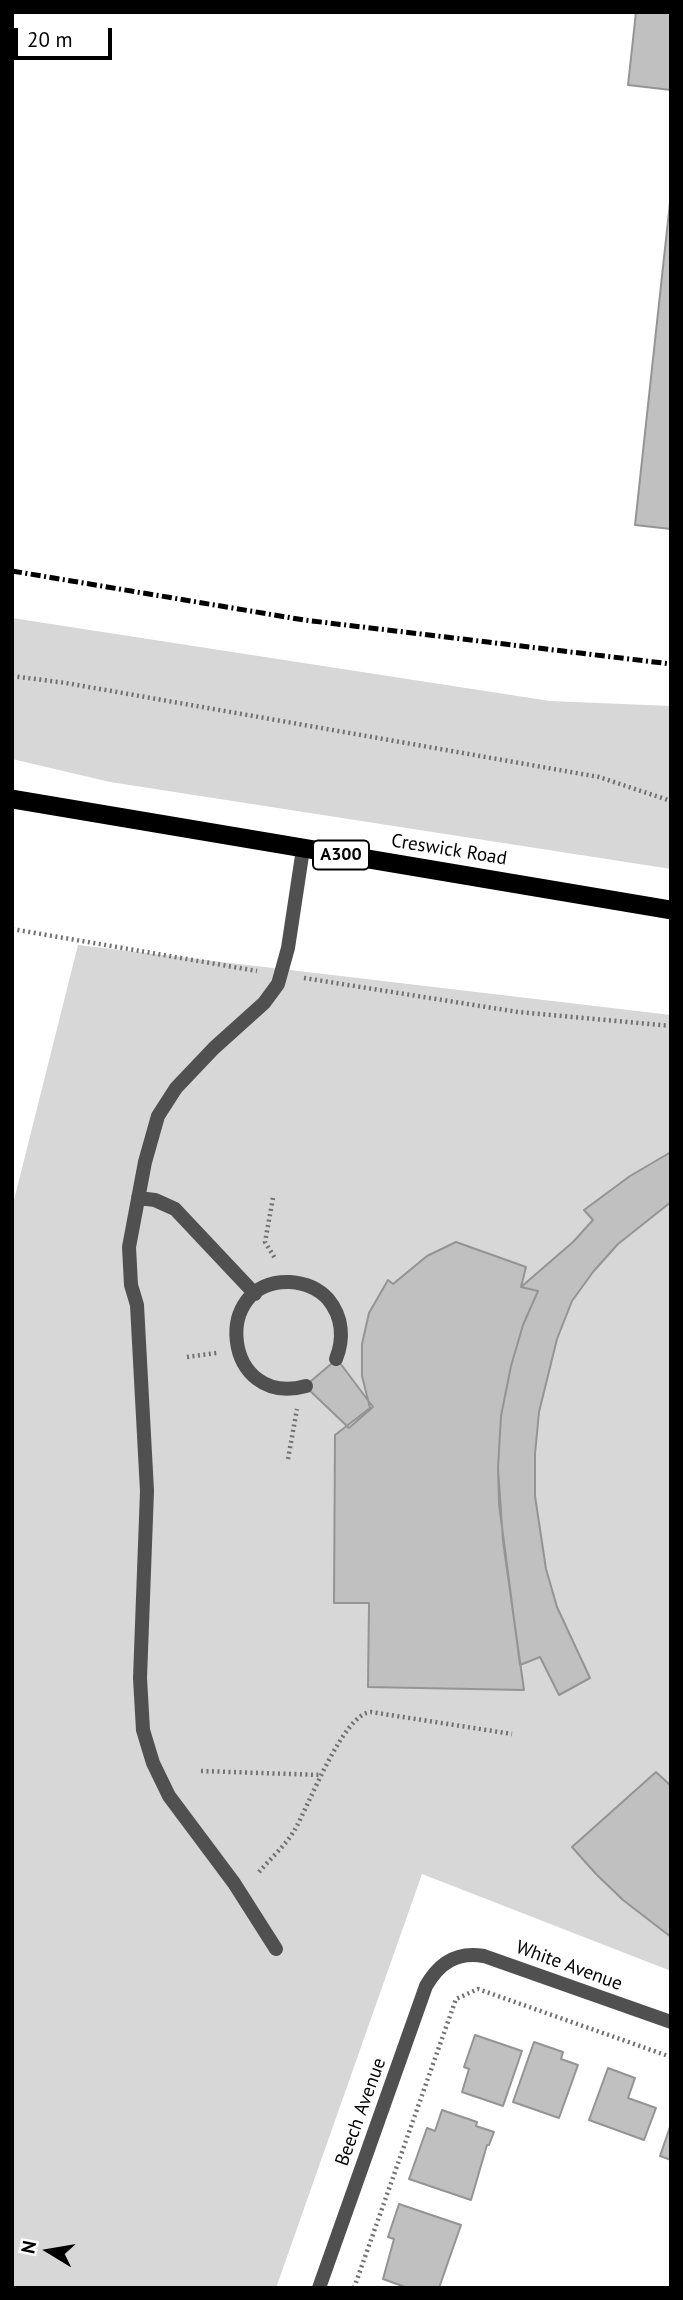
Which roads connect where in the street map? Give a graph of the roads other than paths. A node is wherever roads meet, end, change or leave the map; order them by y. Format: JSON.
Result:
{"nodes":[{"id":1,"x":12,"y":799,"type":"edge"},
{"id":2,"x":303,"y":849,"type":"junction"},
{"id":3,"x":671,"y":910,"type":"edge"},
{"id":4,"x":138,"y":1198,"type":"junction"},
{"id":5,"x":255,"y":1294,"type":"junction"},
{"id":6,"x":336,"y":1359,"type":"dead end"},
{"id":7,"x":306,"y":1386,"type":"dead end"},
{"id":8,"x":276,"y":1949,"type":"dead end"},
{"id":9,"x":452,"y":1958,"type":"joint"},
{"id":10,"x":671,"y":2022,"type":"edge"},
{"id":11,"x":319,"y":2288,"type":"edge"}],
"edges":[{"from":1,"to":2,"type":"highway","name":"Creswick Road","number":"A300"},
{"from":2,"to":3,"type":"highway","name":"Creswick Road","number":"A300"},
{"from":2,"to":4,"type":"street"},
{"from":4,"to":5,"type":"street"},
{"from":4,"to":8,"type":"street"},
{"from":5,"to":6,"type":"street"},
{"from":5,"to":7,"type":"street"},
{"from":9,"to":10,"type":"street","name":"White Avenue"},
{"from":9,"to":11,"type":"street","name":"Beech Avenue"}]}
